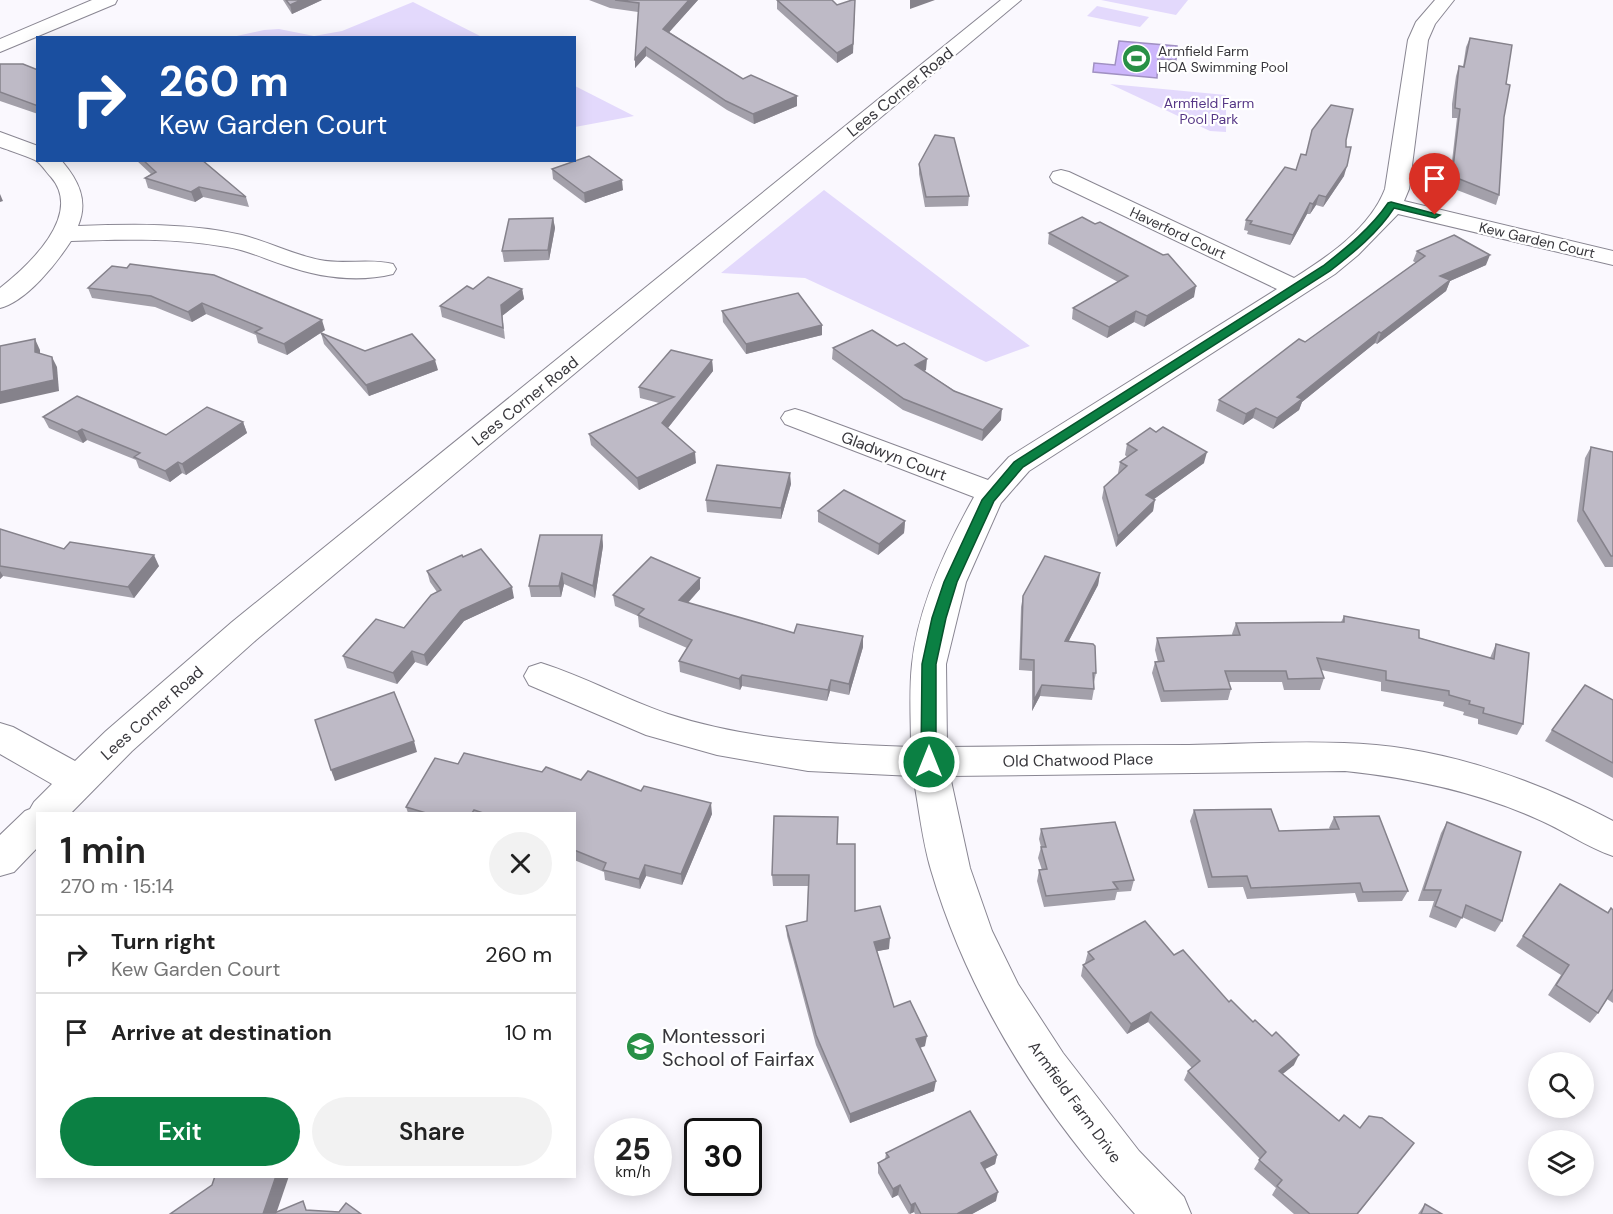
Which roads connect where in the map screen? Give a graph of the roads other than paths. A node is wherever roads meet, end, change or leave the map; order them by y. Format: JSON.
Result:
{"nodes":[{"id":1,"x":108,"y":0,"type":"edge"},
{"id":2,"x":1012,"y":0,"type":"edge"},
{"id":3,"x":1445,"y":0,"type":"edge"},
{"id":4,"x":0,"y":45,"type":"edge"},
{"id":5,"x":0,"y":139,"type":"edge"},
{"id":6,"x":36,"y":153,"type":"edge"},
{"id":7,"x":50,"y":162,"type":"edge"},
{"id":8,"x":1062,"y":177,"type":"dead end"},
{"id":9,"x":1391,"y":205,"type":"junction"},
{"id":10,"x":64,"y":234,"type":"junction"},
{"id":11,"x":1613,"y":258,"type":"edge"},
{"id":12,"x":384,"y":269,"type":"dead end"},
{"id":13,"x":1295,"y":288,"type":"junction"},
{"id":14,"x":0,"y":300,"type":"edge"},
{"id":15,"x":795,"y":418,"type":"dead end"},
{"id":16,"x":992,"y":493,"type":"junction"},
{"id":17,"x":540,"y":676,"type":"dead end"},
{"id":18,"x":0,"y":737,"type":"edge"},
{"id":19,"x":929,"y":762,"type":"junction"},
{"id":20,"x":79,"y":781,"type":"junction"},
{"id":21,"x":48,"y":812,"type":"edge"},
{"id":22,"x":36,"y":824,"type":"edge"},
{"id":23,"x":1613,"y":840,"type":"edge"},
{"id":24,"x":0,"y":860,"type":"edge"},
{"id":25,"x":1167,"y":1214,"type":"edge"}],
"edges":[{"from":1,"to":4,"type":"street"},
{"from":2,"to":20,"type":"street","name":"Lees Corner Road"},
{"from":3,"to":9,"type":"street","name":"Armfield Farm Drive"},
{"from":5,"to":6,"type":"street"},
{"from":7,"to":10,"type":"street"},
{"from":8,"to":13,"type":"street","name":"Haverford Court"},
{"from":9,"to":11,"type":"street","name":"Kew Garden Court"},
{"from":9,"to":13,"type":"street","name":"Armfield Farm Drive"},
{"from":10,"to":12,"type":"street"},
{"from":10,"to":14,"type":"street"},
{"from":13,"to":16,"type":"street","name":"Armfield Farm Drive"},
{"from":15,"to":16,"type":"street","name":"Gladwyn Court"},
{"from":16,"to":19,"type":"street","name":"Armfield Farm Drive"},
{"from":17,"to":19,"type":"street","name":"Old Chatwood Place"},
{"from":18,"to":20,"type":"street"},
{"from":19,"to":23,"type":"street","name":"Old Chatwood Place"},
{"from":19,"to":25,"type":"street","name":"Armfield Farm Drive"},
{"from":20,"to":21,"type":"street","name":"Lees Corner Road"},
{"from":22,"to":24,"type":"street"}]}
